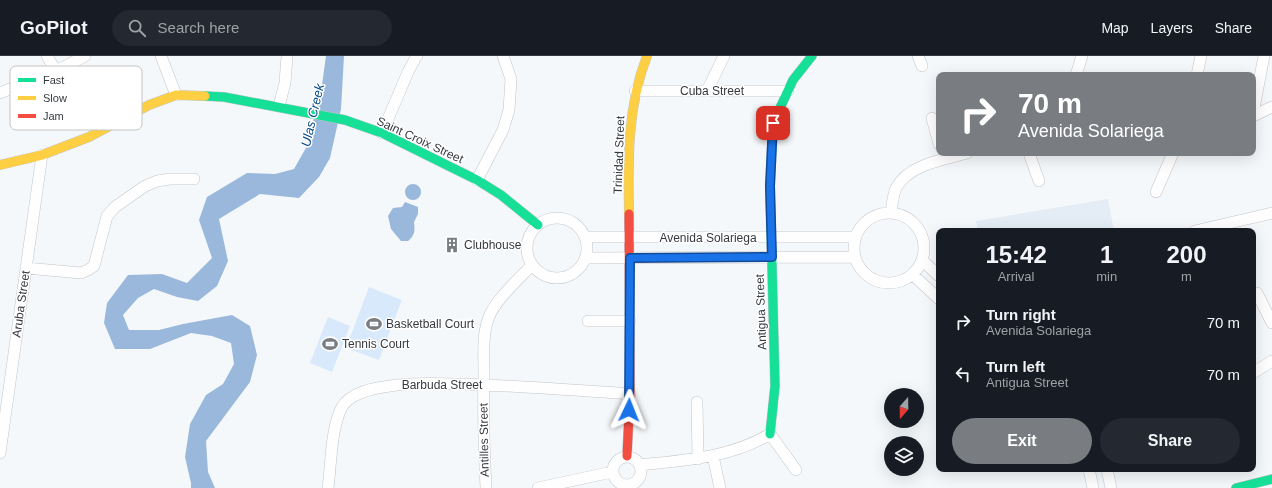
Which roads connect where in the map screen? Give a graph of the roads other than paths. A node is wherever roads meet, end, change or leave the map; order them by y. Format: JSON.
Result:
{"nodes":[{"id":1,"x":46,"y":56,"type":"edge"},
{"id":2,"x":85,"y":56,"type":"edge"},
{"id":3,"x":161,"y":56,"type":"edge"},
{"id":4,"x":287,"y":56,"type":"edge"},
{"id":5,"x":418,"y":56,"type":"edge"},
{"id":6,"x":503,"y":56,"type":"edge"},
{"id":7,"x":647,"y":56,"type":"edge"},
{"id":8,"x":724,"y":56,"type":"edge"},
{"id":9,"x":812,"y":56,"type":"edge"},
{"id":10,"x":1082,"y":56,"type":"edge"},
{"id":11,"x":1201,"y":56,"type":"edge"},
{"id":12,"x":1264,"y":56,"type":"edge"},
{"id":13,"x":53,"y":66,"type":"edge"},
{"id":14,"x":66,"y":66,"type":"edge"},
{"id":15,"x":1077,"y":72,"type":"edge"},
{"id":16,"x":1198,"y":72,"type":"edge"},
{"id":17,"x":10,"y":88,"type":"edge"},
{"id":18,"x":635,"y":91,"type":"junction"},
{"id":19,"x":707,"y":91,"type":"junction"},
{"id":20,"x":788,"y":91,"type":"junction"},
{"id":21,"x":0,"y":92,"type":"edge"},
{"id":22,"x":176,"y":95,"type":"junction"},
{"id":23,"x":1256,"y":97,"type":"edge"},
{"id":24,"x":279,"y":106,"type":"junction"},
{"id":25,"x":1272,"y":107,"type":"edge"},
{"id":26,"x":142,"y":108,"type":"edge"},
{"id":27,"x":1256,"y":115,"type":"edge"},
{"id":28,"x":932,"y":118,"type":"dead end"},
{"id":29,"x":102,"y":130,"type":"edge"},
{"id":30,"x":382,"y":133,"type":"junction"},
{"id":31,"x":936,"y":133,"type":"edge"},
{"id":32,"x":42,"y":155,"type":"junction"},
{"id":33,"x":1030,"y":156,"type":"edge"},
{"id":34,"x":1172,"y":156,"type":"edge"},
{"id":35,"x":942,"y":157,"type":"edge"},
{"id":36,"x":0,"y":165,"type":"edge"},
{"id":37,"x":194,"y":179,"type":"dead end"},
{"id":38,"x":477,"y":180,"type":"junction"},
{"id":39,"x":1039,"y":181,"type":"dead end"},
{"id":40,"x":1156,"y":192,"type":"dead end"},
{"id":41,"x":891,"y":213,"type":"junction"},
{"id":42,"x":1272,"y":213,"type":"edge"},
{"id":43,"x":538,"y":225,"type":"junction"},
{"id":44,"x":1208,"y":228,"type":"edge"},
{"id":45,"x":585,"y":237,"type":"junction"},
{"id":46,"x":630,"y":238,"type":"junction"},
{"id":47,"x":771,"y":238,"type":"junction"},
{"id":48,"x":855,"y":238,"type":"junction"},
{"id":49,"x":855,"y":256,"type":"junction"},
{"id":50,"x":772,"y":257,"type":"junction"},
{"id":51,"x":585,"y":258,"type":"junction"},
{"id":52,"x":630,"y":258,"type":"junction"},
{"id":53,"x":922,"y":261,"type":"junction"},
{"id":54,"x":532,"y":266,"type":"junction"},
{"id":55,"x":26,"y":268,"type":"junction"},
{"id":56,"x":936,"y":273,"type":"edge"},
{"id":57,"x":913,"y":275,"type":"junction"},
{"id":58,"x":1257,"y":293,"type":"dead end"},
{"id":59,"x":936,"y":296,"type":"edge"},
{"id":60,"x":588,"y":321,"type":"dead end"},
{"id":61,"x":630,"y":321,"type":"junction"},
{"id":62,"x":1272,"y":323,"type":"edge"},
{"id":63,"x":1272,"y":361,"type":"edge"},
{"id":64,"x":1256,"y":370,"type":"edge"},
{"id":65,"x":483,"y":385,"type":"junction"},
{"id":66,"x":630,"y":394,"type":"junction"},
{"id":67,"x":697,"y":402,"type":"dead end"},
{"id":68,"x":770,"y":434,"type":"junction"},
{"id":69,"x":0,"y":453,"type":"edge"},
{"id":70,"x":628,"y":456,"type":"junction"},
{"id":71,"x":713,"y":456,"type":"junction"},
{"id":72,"x":698,"y":459,"type":"junction"},
{"id":73,"x":640,"y":465,"type":"junction"},
{"id":74,"x":796,"y":470,"type":"dead end"},
{"id":75,"x":612,"y":472,"type":"junction"},
{"id":76,"x":1090,"y":472,"type":"edge"},
{"id":77,"x":1108,"y":472,"type":"edge"},
{"id":78,"x":1272,"y":479,"type":"edge"},
{"id":79,"x":558,"y":486,"type":"edge"},
{"id":80,"x":631,"y":486,"type":"edge"},
{"id":81,"x":328,"y":488,"type":"edge"},
{"id":82,"x":485,"y":488,"type":"edge"},
{"id":83,"x":495,"y":488,"type":"edge"},
{"id":84,"x":538,"y":488,"type":"edge"},
{"id":85,"x":720,"y":488,"type":"edge"},
{"id":86,"x":1093,"y":488,"type":"edge"},
{"id":87,"x":1112,"y":488,"type":"edge"},
{"id":88,"x":1236,"y":488,"type":"edge"}],
"edges":[{"from":1,"to":13,"type":"street"},
{"from":2,"to":14,"type":"street"},
{"from":3,"to":22,"type":"street"},
{"from":4,"to":24,"type":"street"},
{"from":5,"to":30,"type":"street"},
{"from":6,"to":38,"type":"street"},
{"from":7,"to":18,"type":"main road","name":"Trinidad Street"},
{"from":8,"to":19,"type":"street"},
{"from":9,"to":20,"type":"main road","name":"Antigua Street"},
{"from":10,"to":15,"type":"street"},
{"from":11,"to":16,"type":"street"},
{"from":12,"to":23,"type":"street"},
{"from":17,"to":21,"type":"street"},
{"from":18,"to":19,"type":"street","name":"Cuba Street"},
{"from":18,"to":46,"type":"main road","name":"Trinidad Street"},
{"from":19,"to":20,"type":"street","name":"Cuba Street"},
{"from":20,"to":47,"type":"main road","name":"Antigua Street"},
{"from":22,"to":24,"type":"main road","name":"Saint Croix Street"},
{"from":22,"to":26,"type":"main road"},
{"from":24,"to":30,"type":"main road","name":"Saint Croix Street"},
{"from":25,"to":27,"type":"street"},
{"from":28,"to":31,"type":"street"},
{"from":29,"to":32,"type":"main road"},
{"from":30,"to":38,"type":"main road","name":"Saint Croix Street"},
{"from":32,"to":36,"type":"main road"},
{"from":32,"to":55,"type":"street","name":"Aruba Street"},
{"from":33,"to":39,"type":"street"},
{"from":34,"to":40,"type":"street"},
{"from":35,"to":41,"type":"street"},
{"from":37,"to":55,"type":"street"},
{"from":38,"to":43,"type":"main road","name":"Saint Croix Street"},
{"from":41,"to":48,"type":"street"},
{"from":41,"to":53,"type":"street"},
{"from":42,"to":44,"type":"street"},
{"from":43,"to":45,"type":"street"},
{"from":43,"to":54,"type":"street"},
{"from":45,"to":46,"type":"street","name":"Avenida Solariega"},
{"from":45,"to":51,"type":"street"},
{"from":46,"to":47,"type":"street","name":"Avenida Solariega"},
{"from":46,"to":52,"type":"main road","name":"Trinidad Street"},
{"from":47,"to":48,"type":"street","name":"Avenida Solariega"},
{"from":47,"to":50,"type":"main road","name":"Antigua Street"},
{"from":48,"to":49,"type":"street"},
{"from":49,"to":50,"type":"street","name":"Avenida Solariega"},
{"from":49,"to":57,"type":"street"},
{"from":50,"to":52,"type":"street","name":"Avenida Solariega"},
{"from":50,"to":68,"type":"main road","name":"Antigua Street"},
{"from":51,"to":52,"type":"street","name":"Avenida Solariega"},
{"from":51,"to":54,"type":"street"},
{"from":52,"to":61,"type":"main road","name":"Trinidad Street"},
{"from":53,"to":56,"type":"street"},
{"from":53,"to":57,"type":"street"},
{"from":54,"to":65,"type":"street","name":"Antilles Street"},
{"from":55,"to":69,"type":"street","name":"Aruba Street"},
{"from":57,"to":59,"type":"street"},
{"from":58,"to":62,"type":"street"},
{"from":60,"to":61,"type":"street"},
{"from":61,"to":66,"type":"main road","name":"Trinidad Street"},
{"from":63,"to":64,"type":"street"},
{"from":65,"to":66,"type":"street","name":"Barbuda Street"},
{"from":65,"to":81,"type":"street","name":"Barbuda Street"},
{"from":65,"to":82,"type":"street","name":"Antilles Street"},
{"from":66,"to":70,"type":"main road","name":"Trinidad Street"},
{"from":67,"to":72,"type":"street"},
{"from":68,"to":71,"type":"street"},
{"from":68,"to":74,"type":"street"},
{"from":70,"to":73,"type":"street"},
{"from":70,"to":75,"type":"street"},
{"from":71,"to":72,"type":"street"},
{"from":71,"to":85,"type":"street"},
{"from":72,"to":73,"type":"street"},
{"from":73,"to":80,"type":"street"},
{"from":75,"to":79,"type":"street"},
{"from":75,"to":80,"type":"street"},
{"from":76,"to":86,"type":"street"},
{"from":77,"to":87,"type":"street"},
{"from":78,"to":88,"type":"main road"},
{"from":79,"to":84,"type":"street"},
{"from":82,"to":83,"type":"street"}]}
